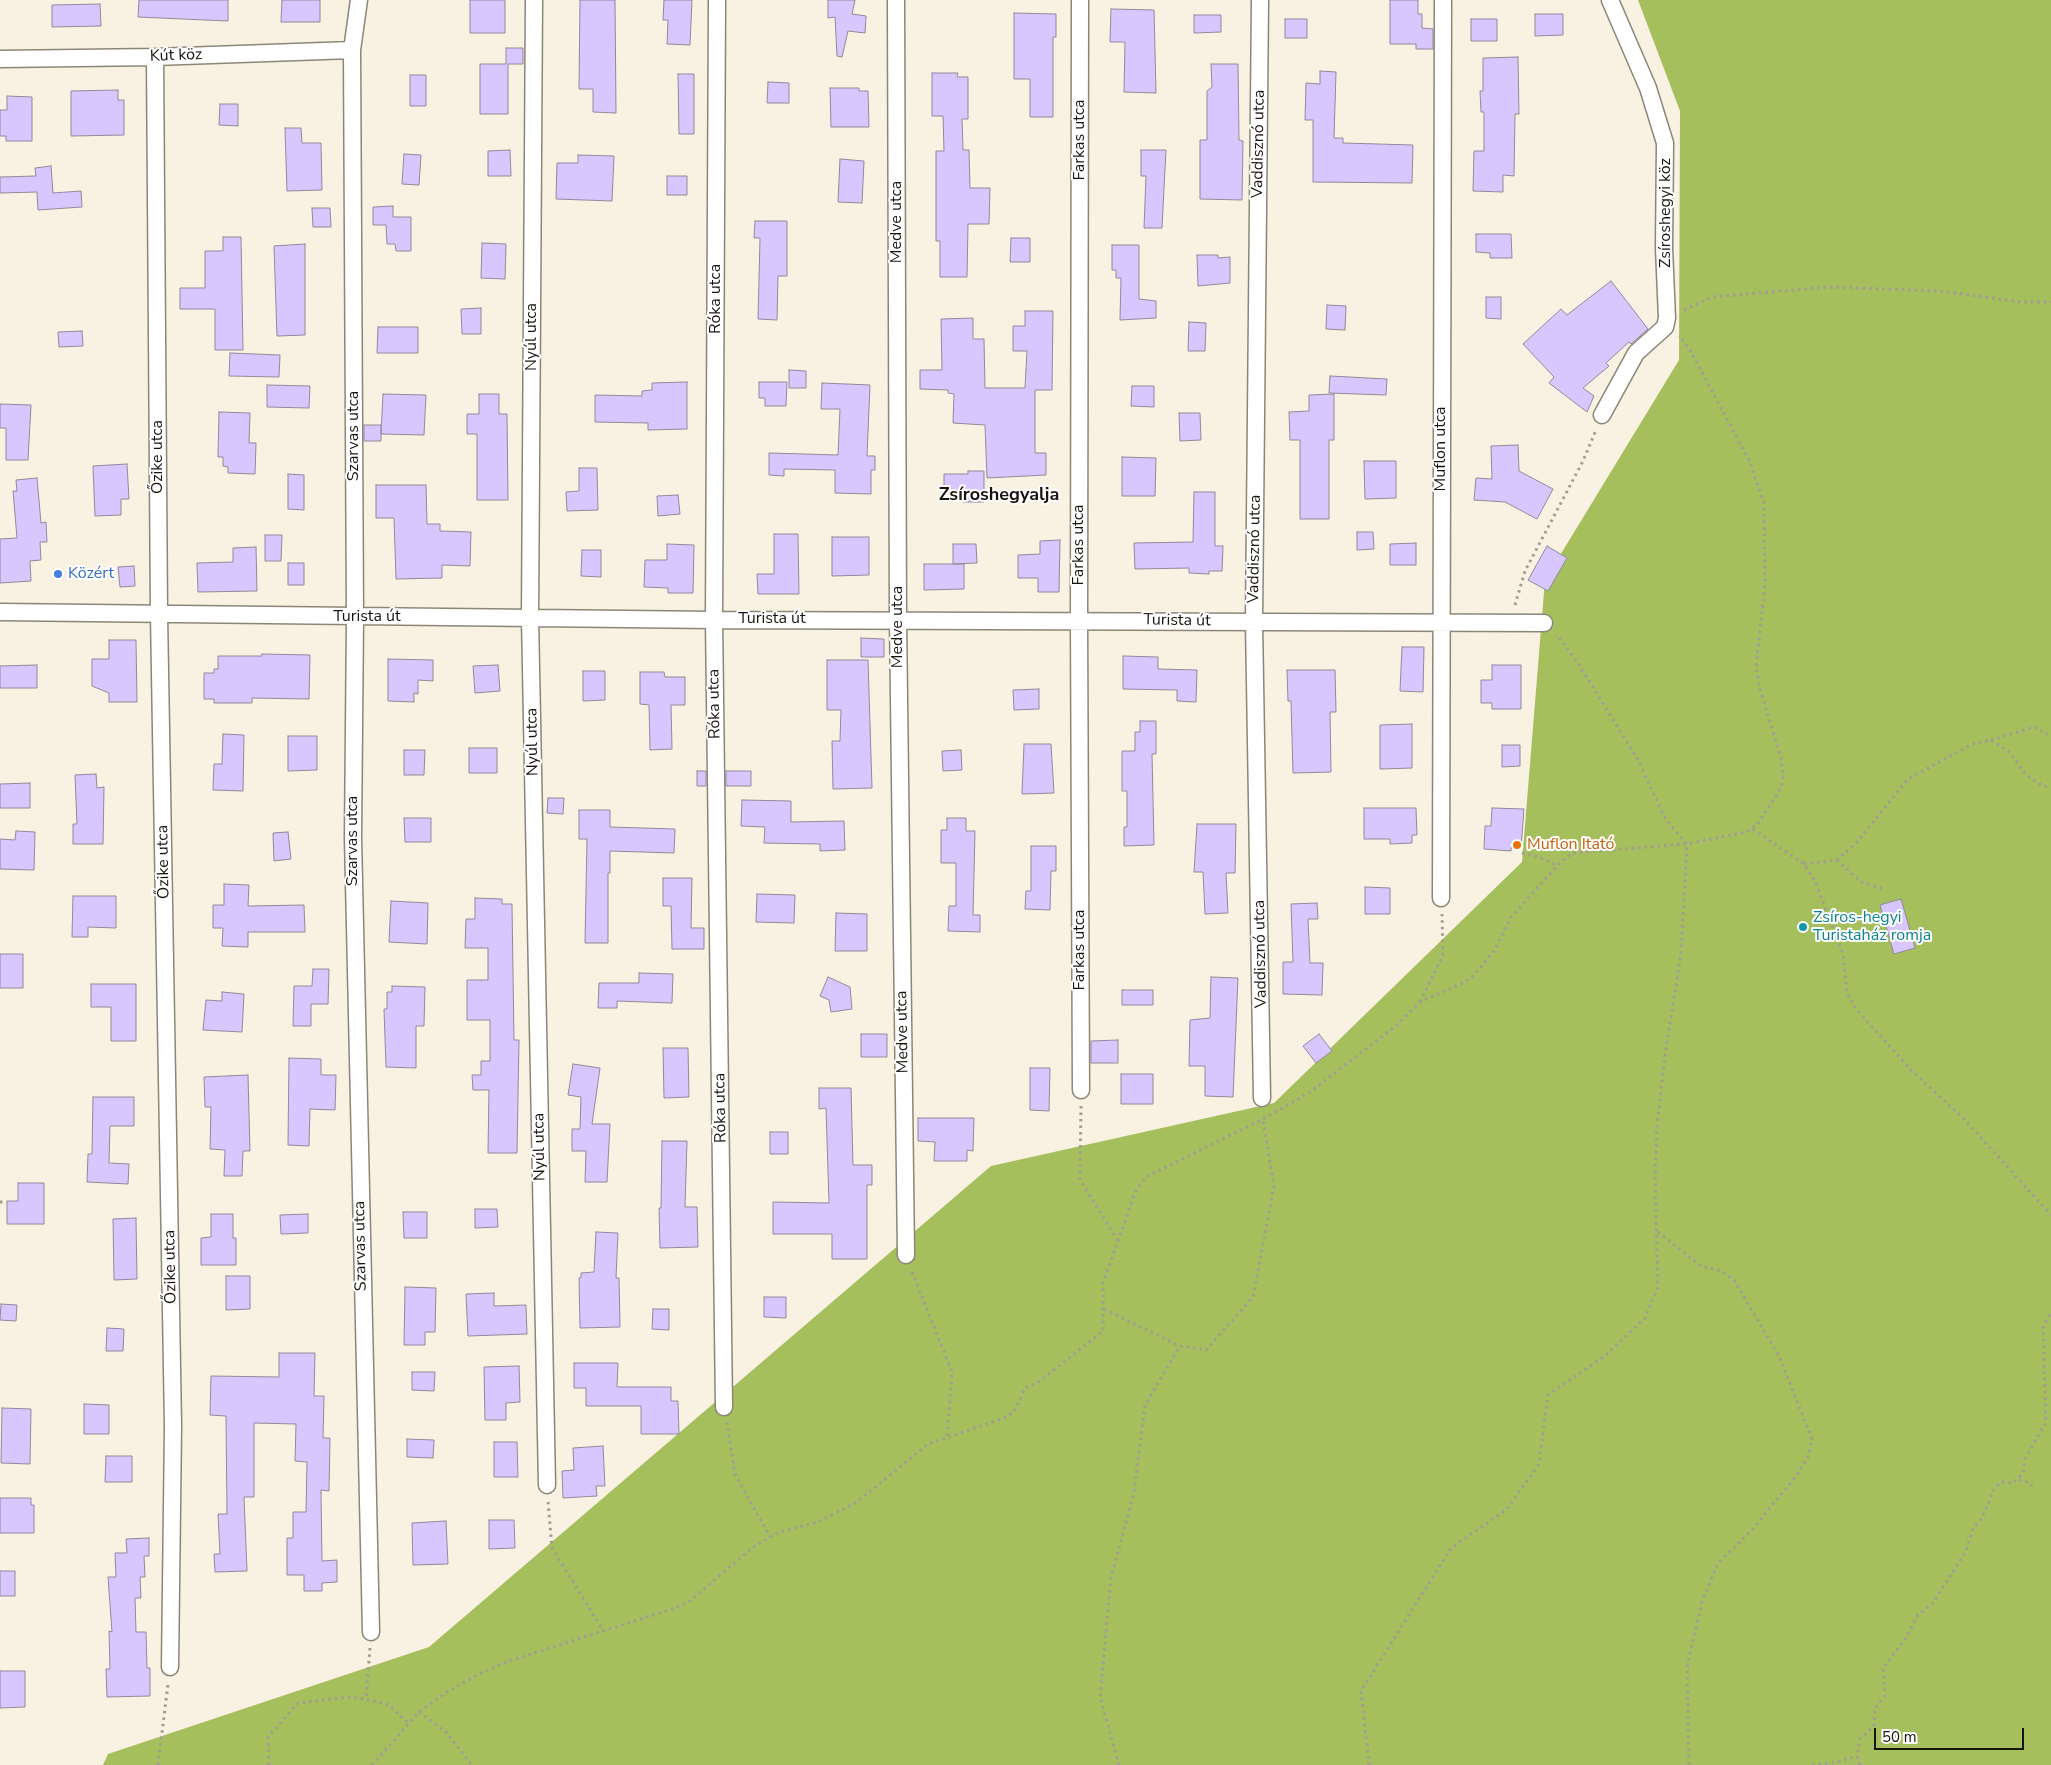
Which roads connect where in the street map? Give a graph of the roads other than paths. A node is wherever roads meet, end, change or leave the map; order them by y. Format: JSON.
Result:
{"nodes":[{"id":1,"x":359,"y":0,"type":"edge"},
{"id":2,"x":534,"y":0,"type":"edge"},
{"id":3,"x":718,"y":0,"type":"edge"},
{"id":4,"x":896,"y":0,"type":"edge"},
{"id":5,"x":1080,"y":0,"type":"edge"},
{"id":6,"x":1260,"y":0,"type":"edge"},
{"id":7,"x":1443,"y":0,"type":"edge"},
{"id":8,"x":1610,"y":0,"type":"edge"},
{"id":9,"x":352,"y":50,"type":"junction"},
{"id":10,"x":155,"y":57,"type":"junction"},
{"id":11,"x":0,"y":59,"type":"edge"},
{"id":12,"x":1602,"y":415,"type":"road end"},
{"id":13,"x":0,"y":612,"type":"edge"},
{"id":14,"x":159,"y":614,"type":"junction"},
{"id":15,"x":355,"y":617,"type":"junction"},
{"id":16,"x":530,"y":617,"type":"junction"},
{"id":17,"x":898,"y":619,"type":"junction"},
{"id":18,"x":714,"y":620,"type":"junction"},
{"id":19,"x":1078,"y":620,"type":"junction"},
{"id":20,"x":1254,"y":622,"type":"junction"},
{"id":21,"x":1440,"y":622,"type":"junction"},
{"id":22,"x":1544,"y":623,"type":"road end"},
{"id":23,"x":1441,"y":898,"type":"road end"},
{"id":24,"x":1081,"y":1090,"type":"road end"},
{"id":25,"x":1262,"y":1098,"type":"road end"},
{"id":26,"x":906,"y":1255,"type":"road end"},
{"id":27,"x":724,"y":1407,"type":"road end"},
{"id":28,"x":547,"y":1484,"type":"road end"},
{"id":29,"x":371,"y":1632,"type":"road end"},
{"id":30,"x":170,"y":1667,"type":"road end"}],
"edges":[{"from":1,"to":9,"type":"street","name":"Szarvas utca"},
{"from":2,"to":16,"type":"street","name":"Nyúl utca"},
{"from":3,"to":18,"type":"street","name":"Róka utca"},
{"from":4,"to":17,"type":"street","name":"Medve utca"},
{"from":5,"to":19,"type":"street","name":"Farkas utca"},
{"from":6,"to":20,"type":"street","name":"Vaddisznó utca"},
{"from":7,"to":21,"type":"street","name":"Muflon utca"},
{"from":8,"to":12,"type":"street","name":"Zsíroshegyi köz"},
{"from":9,"to":10,"type":"street","name":"Kút köz"},
{"from":9,"to":15,"type":"street","name":"Szarvas utca"},
{"from":10,"to":11,"type":"street","name":"Kút köz"},
{"from":10,"to":14,"type":"street","name":"Őzike utca"},
{"from":13,"to":14,"type":"street","name":"Turista út"},
{"from":14,"to":15,"type":"street","name":"Turista út"},
{"from":14,"to":30,"type":"street","name":"Őzike utca"},
{"from":15,"to":16,"type":"street","name":"Turista út"},
{"from":15,"to":29,"type":"street","name":"Szarvas utca"},
{"from":16,"to":18,"type":"street","name":"Turista út"},
{"from":16,"to":28,"type":"street","name":"Nyúl utca"},
{"from":17,"to":18,"type":"street","name":"Turista út"},
{"from":17,"to":19,"type":"street","name":"Turista út"},
{"from":17,"to":26,"type":"street","name":"Medve utca"},
{"from":18,"to":27,"type":"street","name":"Róka utca"},
{"from":19,"to":20,"type":"street","name":"Turista út"},
{"from":19,"to":24,"type":"street","name":"Farkas utca"},
{"from":20,"to":21,"type":"street","name":"Turista út"},
{"from":20,"to":25,"type":"street","name":"Vaddisznó utca"},
{"from":21,"to":22,"type":"street","name":"Turista út"},
{"from":21,"to":23,"type":"street","name":"Muflon utca"}]}
